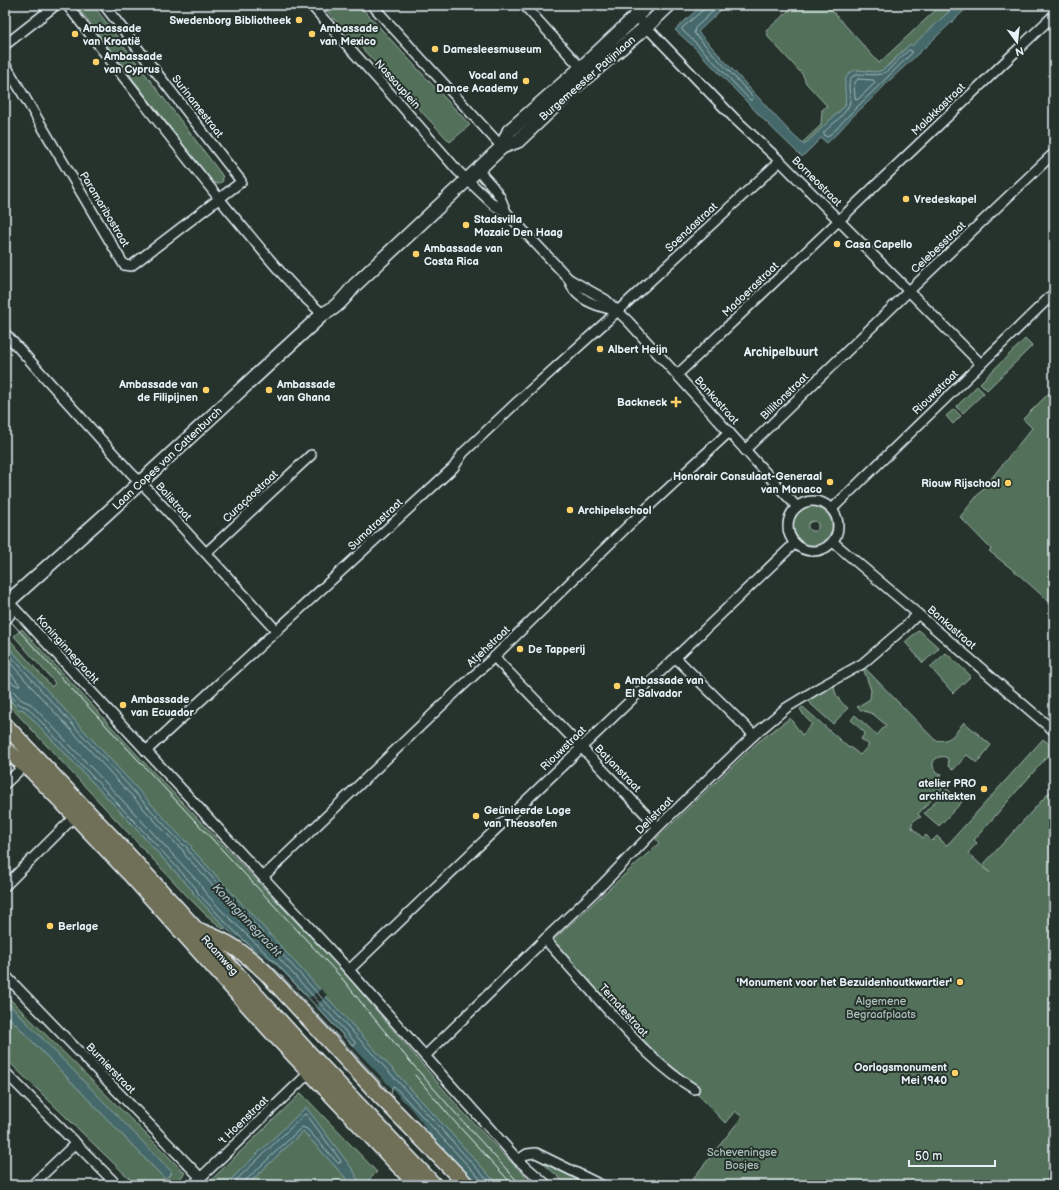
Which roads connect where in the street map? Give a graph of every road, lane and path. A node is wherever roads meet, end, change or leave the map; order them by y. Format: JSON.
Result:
{"nodes":[{"id":1,"x":56,"y":5,"type":"edge"},
{"id":2,"x":67,"y":5,"type":"edge"},
{"id":3,"x":104,"y":5,"type":"edge"},
{"id":4,"x":311,"y":5,"type":"edge"},
{"id":5,"x":372,"y":5,"type":"edge"},
{"id":6,"x":524,"y":5,"type":"edge"},
{"id":7,"x":648,"y":5,"type":"edge"},
{"id":8,"x":670,"y":5,"type":"edge"},
{"id":9,"x":1054,"y":15,"type":"edge"},
{"id":10,"x":636,"y":16,"type":"junction"},
{"id":11,"x":646,"y":27,"type":"junction"},
{"id":12,"x":5,"y":44,"type":"edge"},
{"id":13,"x":5,"y":64,"type":"edge"},
{"id":14,"x":581,"y":68,"type":"junction"},
{"id":15,"x":502,"y":147,"type":"junction"},
{"id":16,"x":1054,"y":153,"type":"edge"},
{"id":17,"x":780,"y":161,"type":"junction"},
{"id":18,"x":477,"y":170,"type":"junction"},
{"id":19,"x":467,"y":179,"type":"junction"},
{"id":20,"x":220,"y":199,"type":"junction"},
{"id":21,"x":506,"y":212,"type":"junction"},
{"id":22,"x":838,"y":220,"type":"junction"},
{"id":23,"x":908,"y":292,"type":"junction"},
{"id":24,"x":1054,"y":293,"type":"edge"},
{"id":25,"x":617,"y":311,"type":"junction"},
{"id":26,"x":323,"y":314,"type":"junction"},
{"id":27,"x":5,"y":333,"type":"edge"},
{"id":28,"x":981,"y":364,"type":"junction"},
{"id":29,"x":677,"y":375,"type":"junction"},
{"id":30,"x":729,"y":432,"type":"junction"},
{"id":31,"x":745,"y":450,"type":"junction"},
{"id":32,"x":311,"y":455,"type":"dead end"},
{"id":33,"x":141,"y":482,"type":"junction"},
{"id":34,"x":797,"y":507,"type":"junction"},
{"id":35,"x":832,"y":509,"type":"junction"},
{"id":36,"x":832,"y":542,"type":"junction"},
{"id":37,"x":794,"y":544,"type":"junction"},
{"id":38,"x":206,"y":553,"type":"junction"},
{"id":39,"x":6,"y":600,"type":"edge"},
{"id":40,"x":918,"y":614,"type":"junction"},
{"id":41,"x":5,"y":618,"type":"edge"},
{"id":42,"x":277,"y":631,"type":"junction"},
{"id":43,"x":494,"y":657,"type":"junction"},
{"id":44,"x":675,"y":657,"type":"junction"},
{"id":45,"x":5,"y":725,"type":"edge"},
{"id":46,"x":1054,"y":731,"type":"edge"},
{"id":47,"x":754,"y":734,"type":"junction"},
{"id":48,"x":581,"y":748,"type":"junction"},
{"id":49,"x":5,"y":749,"type":"edge"},
{"id":50,"x":146,"y":751,"type":"junction"},
{"id":51,"x":25,"y":765,"type":"junction"},
{"id":52,"x":5,"y":784,"type":"edge"},
{"id":53,"x":75,"y":816,"type":"junction"},
{"id":54,"x":658,"y":827,"type":"junction"},
{"id":55,"x":263,"y":876,"type":"junction"},
{"id":56,"x":5,"y":886,"type":"edge"},
{"id":57,"x":196,"y":929,"type":"junction"},
{"id":58,"x":544,"y":939,"type":"junction"},
{"id":59,"x":349,"y":970,"type":"junction"},
{"id":60,"x":5,"y":975,"type":"edge"},
{"id":61,"x":425,"y":1056,"type":"junction"},
{"id":62,"x":5,"y":1072,"type":"edge"},
{"id":63,"x":310,"y":1072,"type":"junction"},
{"id":64,"x":694,"y":1089,"type":"dead end"},
{"id":65,"x":76,"y":1143,"type":"junction"},
{"id":66,"x":518,"y":1160,"type":"junction"},
{"id":67,"x":201,"y":1178,"type":"junction"},
{"id":68,"x":32,"y":1185,"type":"edge"},
{"id":69,"x":117,"y":1185,"type":"edge"},
{"id":70,"x":193,"y":1185,"type":"edge"},
{"id":71,"x":417,"y":1185,"type":"edge"},
{"id":72,"x":434,"y":1185,"type":"edge"},
{"id":73,"x":467,"y":1185,"type":"edge"},
{"id":74,"x":547,"y":1185,"type":"edge"},
{"id":75,"x":601,"y":1185,"type":"edge"}],
"edges":[{"from":1,"to":12,"type":"street"},
{"from":2,"to":20,"type":"street"},
{"from":3,"to":20,"type":"street","name":"Surinamestraat"},
{"from":4,"to":19,"type":"street","name":"Nassauplein"},
{"from":5,"to":15,"type":"street"},
{"from":6,"to":14,"type":"street"},
{"from":7,"to":10,"type":"main road","name":"Burgemeester Patijnlaan"},
{"from":8,"to":11,"type":"main road","name":"Burgemeester Patijnlaan"},
{"from":9,"to":22,"type":"street","name":"Malakkastraat"},
{"from":10,"to":11,"type":"street","name":"Borneostraat"},
{"from":10,"to":14,"type":"main road","name":"Burgemeester Patijnlaan"},
{"from":11,"to":15,"type":"main road","name":"Burgemeester Patijnlaan"},
{"from":11,"to":17,"type":"street","name":"Borneostraat"},
{"from":13,"to":20,"type":"street","name":"Paramaribostraat"},
{"from":14,"to":15,"type":"main road","name":"Burgemeester Patijnlaan"},
{"from":15,"to":18,"type":"main road","name":"Burgemeester Patijnlaan"},
{"from":16,"to":23,"type":"street","name":"Celebesstraat"},
{"from":17,"to":22,"type":"street","name":"Borneostraat"},
{"from":17,"to":25,"type":"street","name":"Soendastraat"},
{"from":18,"to":19,"type":"main road","name":"Burgemeester Patijnlaan"},
{"from":18,"to":21,"type":"street","name":"Bankastraat"},
{"from":19,"to":21,"type":"street","name":"Bankastraat"},
{"from":19,"to":26,"type":"main road","name":"Laan Copes van Cattenburch"},
{"from":20,"to":26,"type":"street"},
{"from":21,"to":25,"type":"street","name":"Bankastraat"},
{"from":22,"to":23,"type":"street","name":"Borneostraat"},
{"from":22,"to":29,"type":"street","name":"Madoerastraat"},
{"from":23,"to":28,"type":"street","name":"Borneostraat"},
{"from":23,"to":31,"type":"street","name":"Billitonstraat"},
{"from":24,"to":28,"type":"street","name":"Riouwstraat"},
{"from":25,"to":29,"type":"street","name":"Bankastraat"},
{"from":25,"to":42,"type":"street","name":"Sumatrastraat"},
{"from":26,"to":33,"type":"main road","name":"Laan Copes van Cattenburch"},
{"from":27,"to":33,"type":"street","name":"Balistraat"},
{"from":28,"to":35,"type":"street","name":"Riouwstraat"},
{"from":29,"to":30,"type":"street","name":"Bankastraat"},
{"from":30,"to":31,"type":"street","name":"Bankastraat"},
{"from":30,"to":43,"type":"street","name":"Atjehstraat"},
{"from":31,"to":34,"type":"street","name":"Bankastraat"},
{"from":32,"to":38,"type":"street","name":"Curaçaostraat"},
{"from":33,"to":38,"type":"street","name":"Balistraat"},
{"from":33,"to":39,"type":"main road","name":"Laan Copes van Cattenburch"},
{"from":34,"to":35,"type":"street"},
{"from":34,"to":37,"type":"street"},
{"from":35,"to":36,"type":"street"},
{"from":36,"to":37,"type":"street"},
{"from":36,"to":40,"type":"street","name":"Bankastraat"},
{"from":37,"to":44,"type":"street","name":"Riouwstraat"},
{"from":38,"to":42,"type":"street","name":"Balistraat"},
{"from":39,"to":41,"type":"main road"},
{"from":39,"to":50,"type":"street","name":"Koninginnegracht"},
{"from":40,"to":46,"type":"street","name":"Bankastraat"},
{"from":40,"to":47,"type":"street","name":"Delistraat"},
{"from":42,"to":50,"type":"street","name":"Sumatrastraat"},
{"from":43,"to":48,"type":"street","name":"Batjanstraat"},
{"from":43,"to":55,"type":"street","name":"Atjehstraat"},
{"from":44,"to":47,"type":"street"},
{"from":44,"to":48,"type":"street","name":"Riouwstraat"},
{"from":45,"to":57,"type":"main road","name":"Raamweg"},
{"from":47,"to":54,"type":"street","name":"Delistraat"},
{"from":48,"to":54,"type":"street","name":"Batjanstraat"},
{"from":48,"to":59,"type":"street","name":"Riouwstraat"},
{"from":49,"to":51,"type":"main road","name":"Raamweg"},
{"from":50,"to":55,"type":"street","name":"Koninginnegracht"},
{"from":51,"to":52,"type":"street"},
{"from":51,"to":53,"type":"main road","name":"Raamweg"},
{"from":53,"to":56,"type":"street"},
{"from":53,"to":63,"type":"main road","name":"Raamweg"},
{"from":54,"to":58,"type":"street","name":"Delistraat"},
{"from":55,"to":59,"type":"street","name":"Koninginnegracht"},
{"from":57,"to":72,"type":"main road","name":"Raamweg"},
{"from":57,"to":73,"type":"main road"},
{"from":58,"to":61,"type":"street","name":"Delistraat"},
{"from":58,"to":64,"type":"street","name":"Ternatestraat"},
{"from":59,"to":61,"type":"street","name":"Koninginnegracht"},
{"from":60,"to":67,"type":"street","name":"Burnierstraat"},
{"from":61,"to":66,"type":"street","name":"Koninginnegracht"},
{"from":62,"to":65,"type":"street"},
{"from":63,"to":67,"type":"street","name":"'t Hoenstraat"},
{"from":63,"to":71,"type":"main road","name":"Raamweg"},
{"from":65,"to":68,"type":"street"},
{"from":65,"to":69,"type":"street"},
{"from":66,"to":74,"type":"street","name":"Koninginnegracht"},
{"from":66,"to":75,"type":"street"},
{"from":67,"to":70,"type":"street","name":"'t Hoenstraat"}]}
